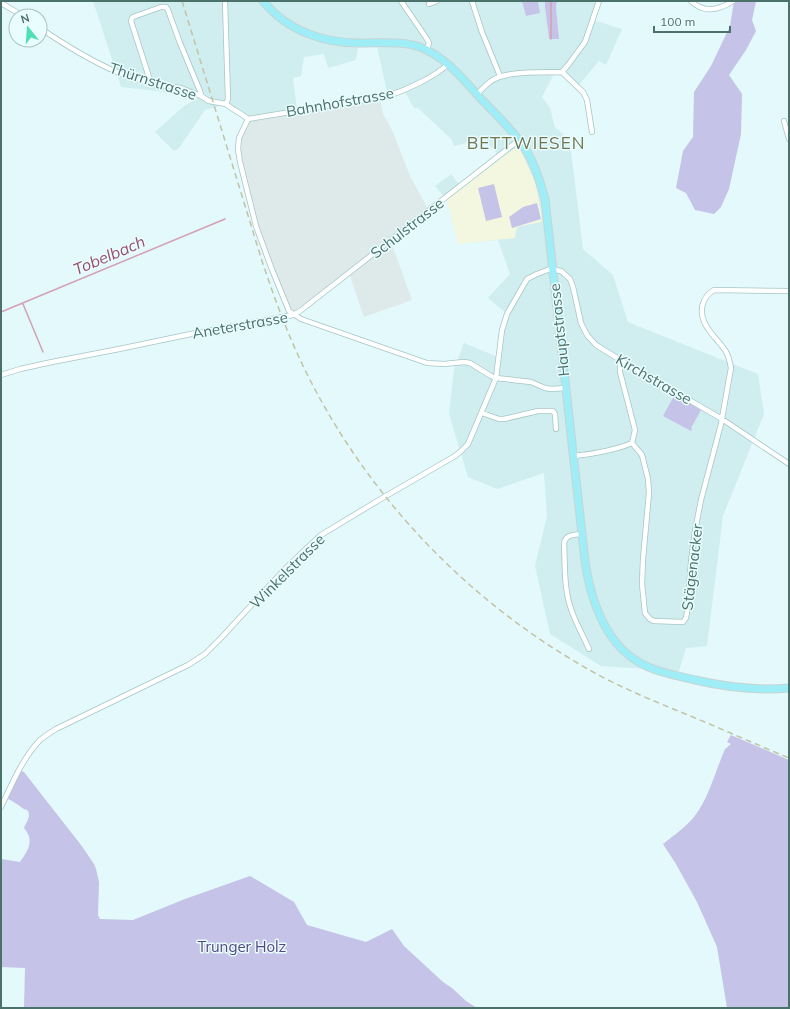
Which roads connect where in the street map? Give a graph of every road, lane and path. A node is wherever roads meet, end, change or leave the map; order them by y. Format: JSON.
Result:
{"nodes":[{"id":1,"x":225,"y":1,"type":"edge"},
{"id":2,"x":263,"y":1,"type":"edge"},
{"id":3,"x":401,"y":1,"type":"edge"},
{"id":4,"x":437,"y":1,"type":"edge"},
{"id":5,"x":472,"y":1,"type":"edge"},
{"id":6,"x":599,"y":1,"type":"edge"},
{"id":7,"x":691,"y":1,"type":"edge"},
{"id":8,"x":733,"y":1,"type":"edge"},
{"id":9,"x":429,"y":4,"type":"dead end"},
{"id":10,"x":48,"y":33,"type":"edge"},
{"id":11,"x":427,"y":50,"type":"junction"},
{"id":12,"x":448,"y":64,"type":"junction"},
{"id":13,"x":562,"y":72,"type":"junction"},
{"id":14,"x":500,"y":76,"type":"junction"},
{"id":15,"x":148,"y":82,"type":"junction"},
{"id":16,"x":477,"y":94,"type":"junction"},
{"id":17,"x":202,"y":96,"type":"junction"},
{"id":18,"x":226,"y":104,"type":"junction"},
{"id":19,"x":248,"y":119,"type":"junction"},
{"id":20,"x":784,"y":121,"type":"dead end"},
{"id":21,"x":592,"y":132,"type":"dead end"},
{"id":22,"x":789,"y":139,"type":"edge"},
{"id":23,"x":519,"y":140,"type":"junction"},
{"id":24,"x":553,"y":269,"type":"junction"},
{"id":25,"x":789,"y":291,"type":"edge"},
{"id":26,"x":294,"y":315,"type":"junction"},
{"id":27,"x":622,"y":361,"type":"junction"},
{"id":28,"x":1,"y":375,"type":"edge"},
{"id":29,"x":496,"y":378,"type":"junction"},
{"id":30,"x":566,"y":388,"type":"junction"},
{"id":31,"x":482,"y":412,"type":"junction"},
{"id":32,"x":722,"y":419,"type":"junction"},
{"id":33,"x":556,"y":429,"type":"dead end"},
{"id":34,"x":632,"y":443,"type":"junction"},
{"id":35,"x":573,"y":456,"type":"junction"},
{"id":36,"x":789,"y":464,"type":"edge"},
{"id":37,"x":582,"y":534,"type":"junction"},
{"id":38,"x":589,"y":649,"type":"dead end"},
{"id":39,"x":789,"y":688,"type":"edge"},
{"id":40,"x":1,"y":807,"type":"edge"}],
"edges":[{"from":1,"to":18,"type":"street"},
{"from":2,"to":11,"type":"main road","name":"Hauptstrasse"},
{"from":3,"to":11,"type":"street"},
{"from":4,"to":9,"type":"street"},
{"from":5,"to":14,"type":"street"},
{"from":6,"to":13,"type":"street"},
{"from":7,"to":8,"type":"street"},
{"from":10,"to":15,"type":"street","name":"Thürnstrasse"},
{"from":11,"to":12,"type":"main road","name":"Hauptstrasse"},
{"from":12,"to":16,"type":"main road","name":"Hauptstrasse"},
{"from":12,"to":19,"type":"street","name":"Bahnhofstrasse"},
{"from":13,"to":14,"type":"street"},
{"from":13,"to":21,"type":"street"},
{"from":14,"to":16,"type":"street"},
{"from":15,"to":17,"type":"street","name":"Thürnstrasse"},
{"from":15,"to":17,"type":"street"},
{"from":16,"to":23,"type":"main road","name":"Hauptstrasse"},
{"from":17,"to":18,"type":"street","name":"Thürnstrasse"},
{"from":18,"to":19,"type":"street"},
{"from":19,"to":26,"type":"street"},
{"from":20,"to":22,"type":"street"},
{"from":23,"to":24,"type":"main road","name":"Hauptstrasse"},
{"from":23,"to":26,"type":"street","name":"Schulstrasse"},
{"from":24,"to":27,"type":"street","name":"Kirchstrasse"},
{"from":24,"to":29,"type":"street","name":"Winkelstrasse"},
{"from":24,"to":30,"type":"main road","name":"Hauptstrasse"},
{"from":25,"to":32,"type":"street"},
{"from":26,"to":28,"type":"street","name":"Aneterstrasse"},
{"from":26,"to":29,"type":"street","name":"Aneterstrasse"},
{"from":27,"to":32,"type":"street","name":"Kirchstrasse"},
{"from":27,"to":34,"type":"street"},
{"from":29,"to":30,"type":"street","name":"Aneterstrasse"},
{"from":29,"to":31,"type":"street","name":"Winkelstrasse"},
{"from":30,"to":35,"type":"main road","name":"Hauptstrasse"},
{"from":31,"to":33,"type":"street"},
{"from":31,"to":40,"type":"street","name":"Winkelstrasse"},
{"from":32,"to":34,"type":"street","name":"Stägenacker"},
{"from":32,"to":36,"type":"street","name":"Kirchstrasse"},
{"from":34,"to":35,"type":"street"},
{"from":35,"to":37,"type":"main road","name":"Hauptstrasse"},
{"from":37,"to":38,"type":"street"},
{"from":37,"to":39,"type":"main road","name":"Hauptstrasse"}]}
